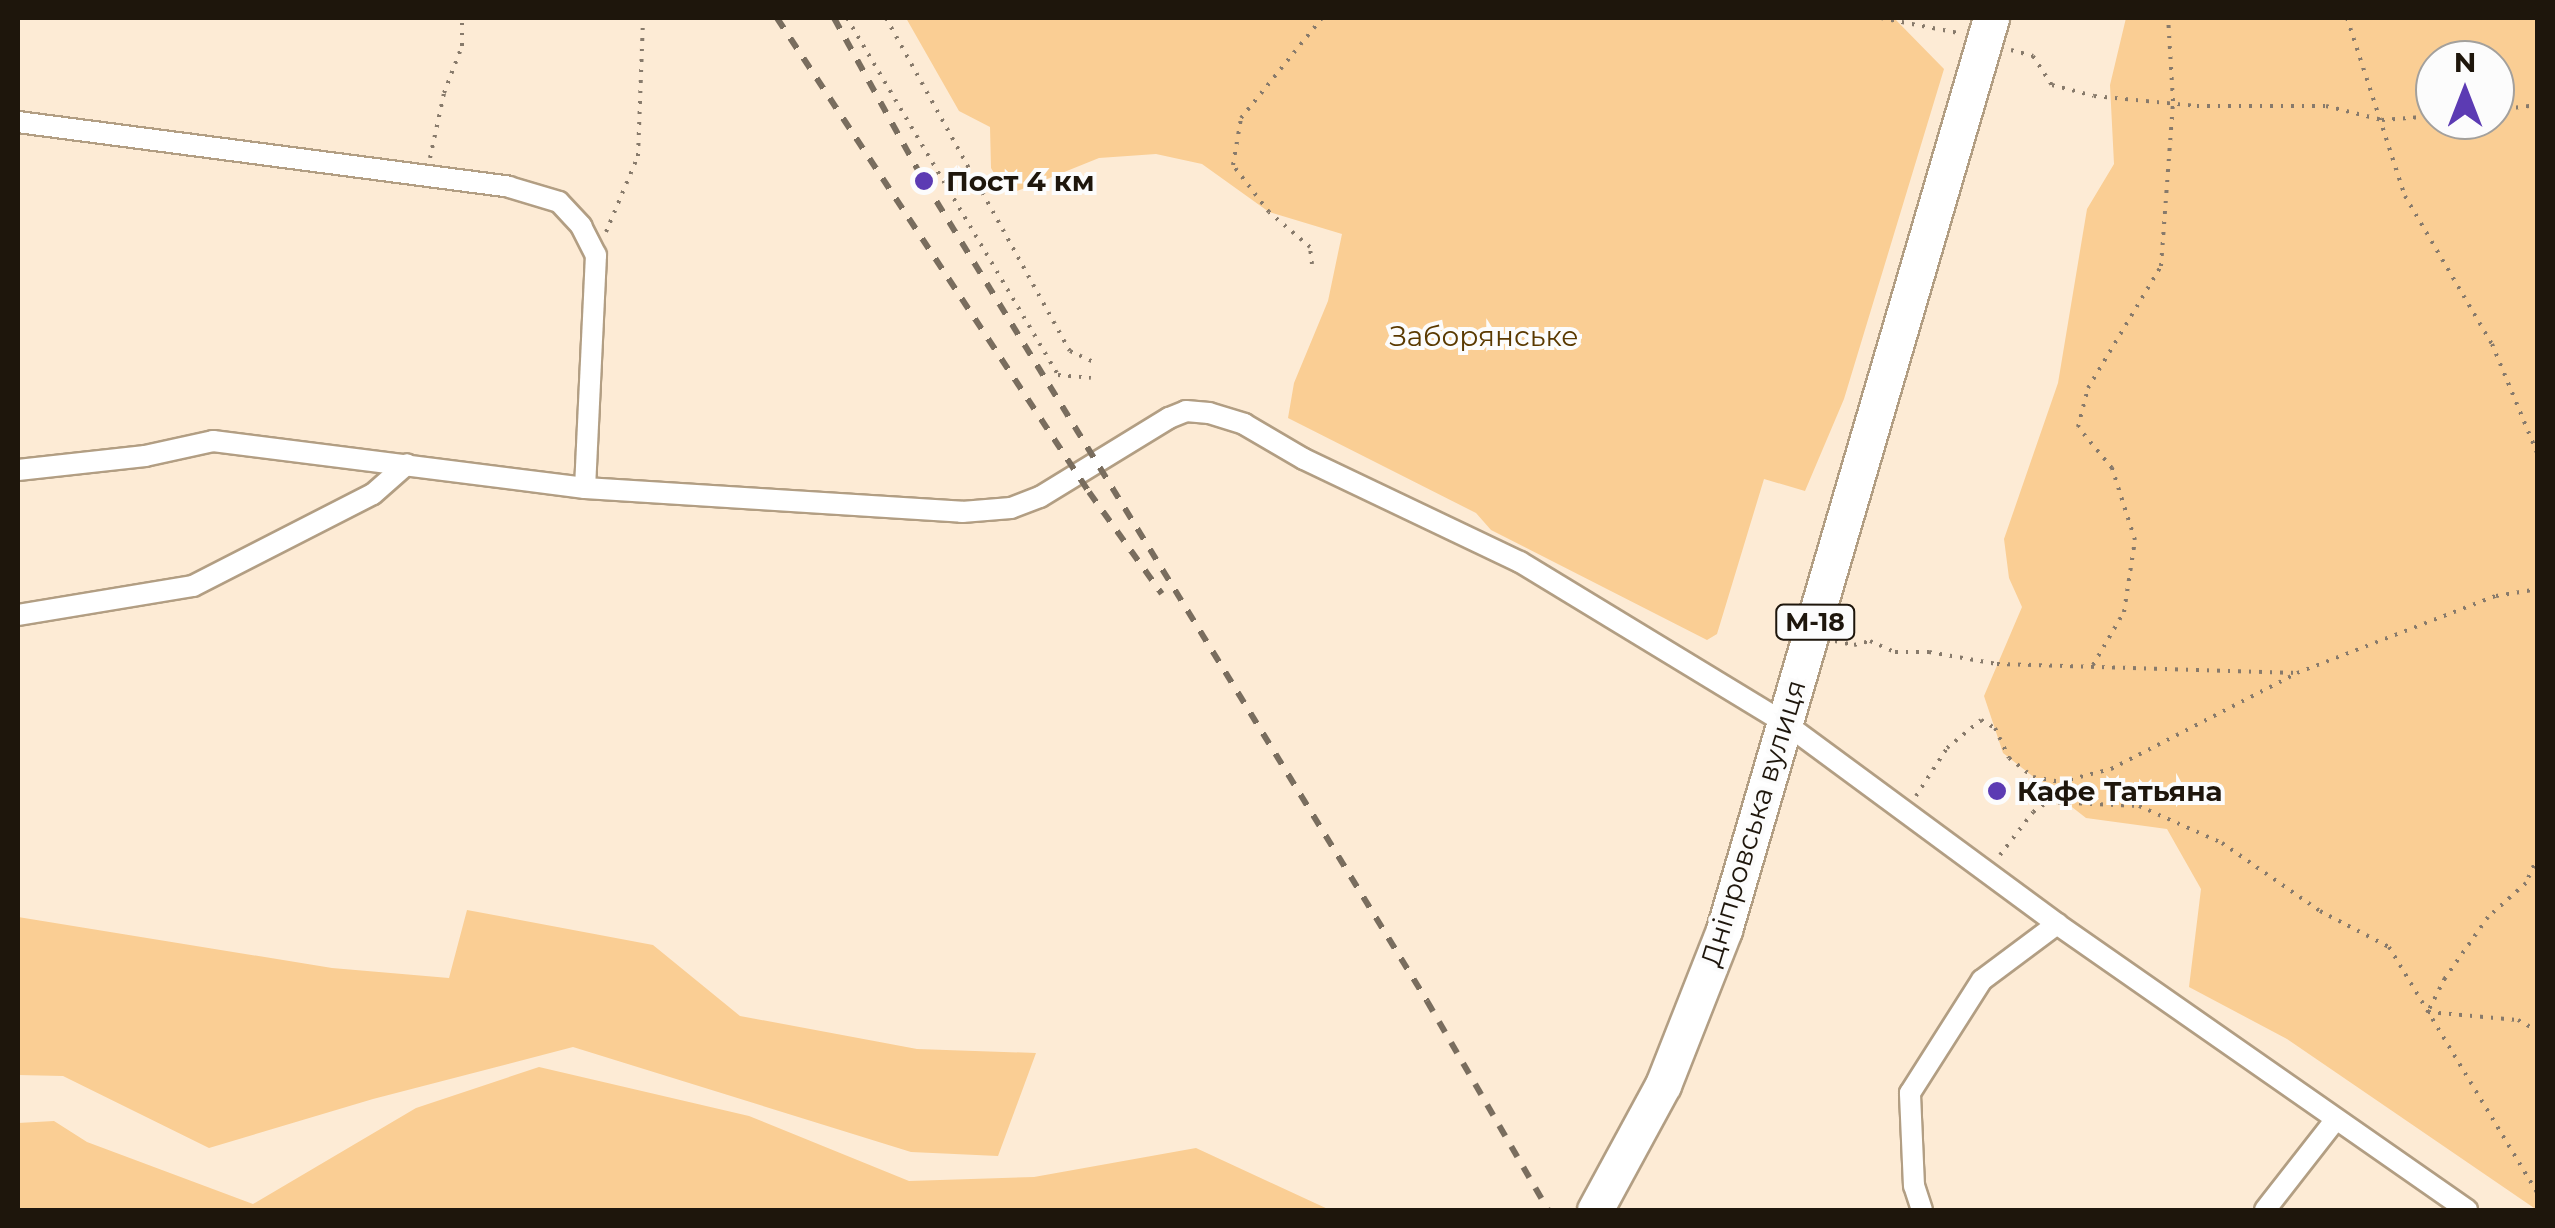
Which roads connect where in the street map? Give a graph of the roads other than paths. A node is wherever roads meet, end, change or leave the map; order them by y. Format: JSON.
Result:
{"nodes":[{"id":1,"x":1988,"y":30,"type":"edge"},
{"id":2,"x":18,"y":122,"type":"edge"},
{"id":3,"x":407,"y":464,"type":"junction"},
{"id":4,"x":18,"y":470,"type":"edge"},
{"id":5,"x":585,"y":488,"type":"junction"},
{"id":6,"x":18,"y":615,"type":"edge"},
{"id":7,"x":1786,"y":724,"type":"junction"},
{"id":8,"x":2057,"y":924,"type":"junction"},
{"id":9,"x":2336,"y":1119,"type":"junction"},
{"id":10,"x":1594,"y":1210,"type":"edge"},
{"id":11,"x":1922,"y":1210,"type":"edge"},
{"id":12,"x":2265,"y":1210,"type":"edge"},
{"id":13,"x":2467,"y":1210,"type":"edge"}],
"edges":[{"from":1,"to":7,"type":"highway","name":"Дніпровська вулиця","number":"М-18"},
{"from":2,"to":5,"type":"street"},
{"from":3,"to":4,"type":"street"},
{"from":3,"to":5,"type":"street"},
{"from":3,"to":6,"type":"street"},
{"from":5,"to":7,"type":"street"},
{"from":7,"to":8,"type":"street"},
{"from":7,"to":10,"type":"highway","name":"Дніпровська вулиця","number":"М-18"},
{"from":8,"to":9,"type":"street"},
{"from":8,"to":11,"type":"street"},
{"from":9,"to":12,"type":"street"},
{"from":9,"to":13,"type":"street"}]}
